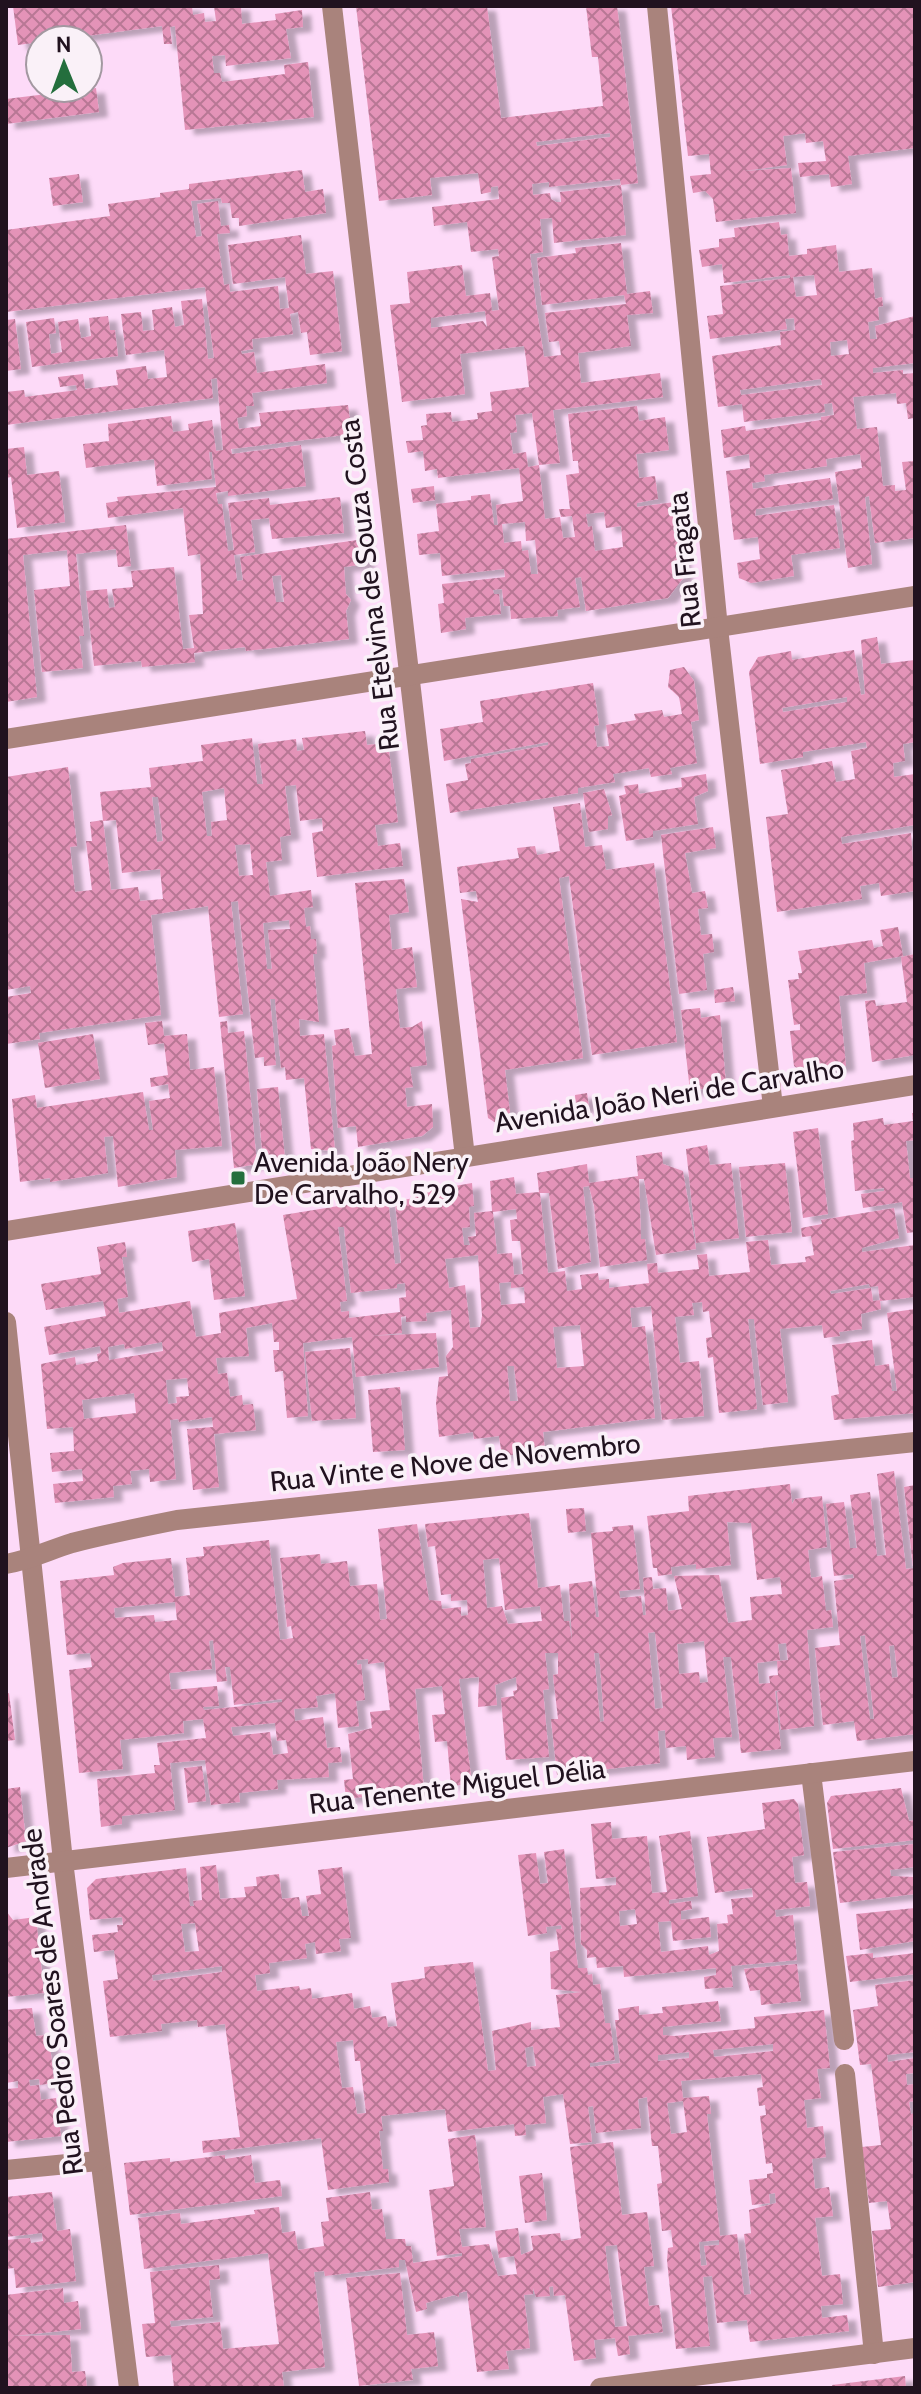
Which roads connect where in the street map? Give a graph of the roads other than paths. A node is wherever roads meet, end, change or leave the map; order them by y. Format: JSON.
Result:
{"nodes":[{"id":1,"x":332,"y":6,"type":"edge"},
{"id":2,"x":657,"y":6,"type":"edge"},
{"id":3,"x":915,"y":596,"type":"edge"},
{"id":4,"x":718,"y":628,"type":"junction"},
{"id":5,"x":407,"y":676,"type":"junction"},
{"id":6,"x":6,"y":739,"type":"edge"},
{"id":7,"x":915,"y":1085,"type":"edge"},
{"id":8,"x":773,"y":1107,"type":"junction"},
{"id":9,"x":465,"y":1157,"type":"junction"},
{"id":10,"x":6,"y":1231,"type":"edge"},
{"id":11,"x":6,"y":1322,"type":"edge"},
{"id":12,"x":915,"y":1442,"type":"edge"},
{"id":13,"x":29,"y":1560,"type":"junction"},
{"id":14,"x":6,"y":1564,"type":"edge"},
{"id":15,"x":915,"y":1761,"type":"edge"},
{"id":16,"x":811,"y":1773,"type":"junction"},
{"id":17,"x":63,"y":1861,"type":"junction"},
{"id":18,"x":6,"y":1868,"type":"edge"},
{"id":19,"x":844,"y":2040,"type":"dead end"},
{"id":20,"x":845,"y":2074,"type":"dead end"},
{"id":21,"x":98,"y":2161,"type":"junction"},
{"id":22,"x":6,"y":2170,"type":"edge"},
{"id":23,"x":915,"y":2348,"type":"edge"},
{"id":24,"x":874,"y":2354,"type":"junction"},
{"id":25,"x":129,"y":2388,"type":"edge"},
{"id":26,"x":600,"y":2388,"type":"edge"}],
"edges":[{"from":1,"to":5,"type":"street","name":"Rua Etelvina de Souza Costa"},
{"from":2,"to":4,"type":"street","name":"Rua Fragata"},
{"from":3,"to":4,"type":"street"},
{"from":4,"to":5,"type":"street"},
{"from":4,"to":8,"type":"street","name":"Rua Fragata"},
{"from":5,"to":6,"type":"street"},
{"from":5,"to":9,"type":"street","name":"Rua Etelvina de Souza Costa"},
{"from":7,"to":8,"type":"street","name":"Avenida João Neri de Carvalho"},
{"from":8,"to":9,"type":"street","name":"Avenida João Neri de Carvalho"},
{"from":9,"to":10,"type":"street","name":"Avenida João Neri de Carvalho"},
{"from":11,"to":13,"type":"street","name":"Rua Pedro Soares de Andrade"},
{"from":12,"to":13,"type":"street","name":"Rua Vinte e Nove de Novembro"},
{"from":13,"to":14,"type":"street","name":"Rua Vinte e Nove de Novembro"},
{"from":13,"to":17,"type":"street","name":"Rua Pedro Soares de Andrade"},
{"from":15,"to":16,"type":"street","name":"Rua Tenente Miguel Délia"},
{"from":16,"to":17,"type":"street","name":"Rua Tenente Miguel Délia"},
{"from":16,"to":19,"type":"street"},
{"from":17,"to":18,"type":"street","name":"Rua Tenente Miguel Délia"},
{"from":17,"to":21,"type":"street","name":"Rua Pedro Soares de Andrade"},
{"from":20,"to":24,"type":"street"},
{"from":21,"to":22,"type":"street"},
{"from":21,"to":25,"type":"street","name":"Rua Pedro Soares de Andrade"},
{"from":23,"to":24,"type":"street"},
{"from":24,"to":26,"type":"street"}]}
